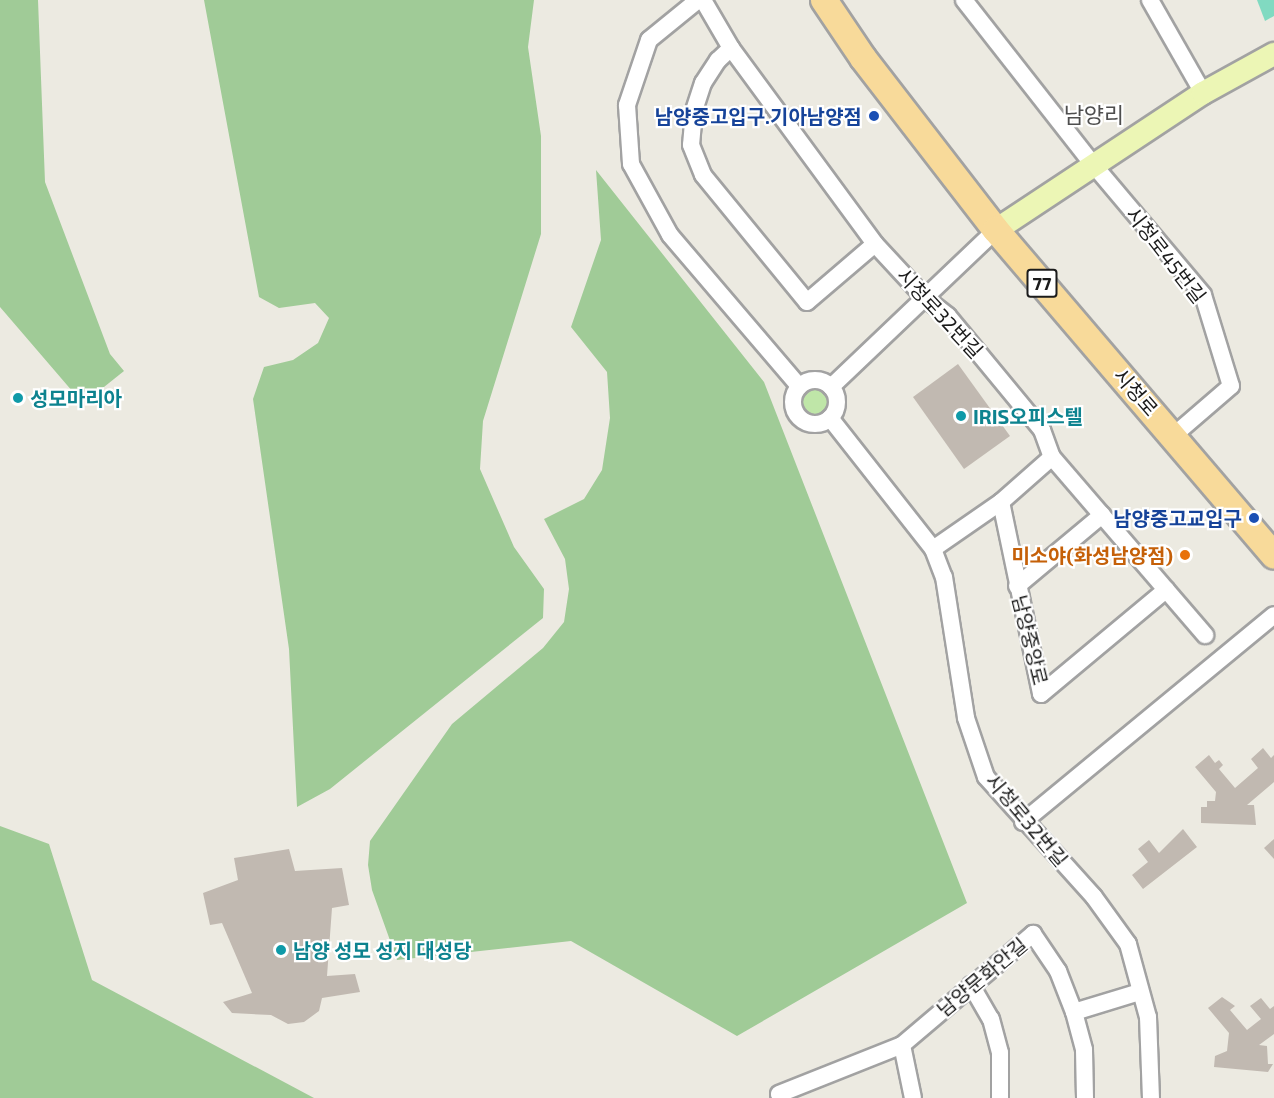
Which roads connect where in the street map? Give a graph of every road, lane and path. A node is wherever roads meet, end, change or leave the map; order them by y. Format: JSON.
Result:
{"nodes":[{"id":1,"x":700,"y":0,"type":"edge"},
{"id":2,"x":824,"y":0,"type":"edge"},
{"id":3,"x":964,"y":0,"type":"edge"},
{"id":4,"x":1150,"y":0,"type":"edge"},
{"id":5,"x":731,"y":48,"type":"junction"},
{"id":6,"x":1274,"y":54,"type":"edge"},
{"id":7,"x":1203,"y":93,"type":"junction"},
{"id":8,"x":1092,"y":163,"type":"junction"},
{"id":9,"x":996,"y":230,"type":"junction"},
{"id":10,"x":875,"y":244,"type":"junction"},
{"id":11,"x":925,"y":298,"type":"junction"},
{"id":12,"x":799,"y":386,"type":"junction"},
{"id":13,"x":831,"y":387,"type":"junction"},
{"id":14,"x":830,"y":418,"type":"junction"},
{"id":15,"x":1173,"y":436,"type":"junction"},
{"id":16,"x":1052,"y":457,"type":"junction"},
{"id":17,"x":1001,"y":502,"type":"junction"},
{"id":18,"x":1102,"y":515,"type":"junction"},
{"id":19,"x":933,"y":549,"type":"junction"},
{"id":20,"x":1274,"y":556,"type":"edge"},
{"id":21,"x":1017,"y":586,"type":"junction"},
{"id":22,"x":1166,"y":590,"type":"junction"},
{"id":23,"x":1274,"y":615,"type":"edge"},
{"id":24,"x":1205,"y":635,"type":"dead end"},
{"id":25,"x":1023,"y":822,"type":"junction"},
{"id":26,"x":971,"y":985,"type":"junction"},
{"id":27,"x":1140,"y":992,"type":"junction"},
{"id":28,"x":1074,"y":1012,"type":"junction"},
{"id":29,"x":902,"y":1045,"type":"junction"},
{"id":30,"x":781,"y":1098,"type":"edge"},
{"id":31,"x":913,"y":1098,"type":"edge"},
{"id":32,"x":1000,"y":1098,"type":"edge"},
{"id":33,"x":1085,"y":1098,"type":"edge"},
{"id":34,"x":1151,"y":1098,"type":"edge"}],
"edges":[{"from":1,"to":5,"type":"street","name":"시청로32번길"},
{"from":1,"to":12,"type":"street","name":"시청로32번길"},
{"from":2,"to":9,"type":"main road","name":"시청로","number":"77"},
{"from":3,"to":8,"type":"street","name":"시청로45번길"},
{"from":4,"to":7,"type":"street"},
{"from":5,"to":10,"type":"street","name":"시청로32번길"},
{"from":5,"to":10,"type":"street"},
{"from":6,"to":7,"type":"street"},
{"from":7,"to":8,"type":"street"},
{"from":8,"to":9,"type":"street"},
{"from":8,"to":15,"type":"street","name":"시청로45번길"},
{"from":9,"to":11,"type":"street"},
{"from":9,"to":15,"type":"main road","name":"시청로","number":"77"},
{"from":10,"to":11,"type":"street","name":"시청로32번길"},
{"from":11,"to":13,"type":"street"},
{"from":11,"to":16,"type":"street","name":"시청로32번길"},
{"from":12,"to":13,"type":"street"},
{"from":12,"to":14,"type":"street"},
{"from":13,"to":14,"type":"street"},
{"from":14,"to":19,"type":"street","name":"시청로32번길"},
{"from":15,"to":20,"type":"main road","name":"시청로","number":"77"},
{"from":16,"to":17,"type":"street"},
{"from":16,"to":18,"type":"street","name":"시청로32번길"},
{"from":17,"to":19,"type":"street"},
{"from":17,"to":21,"type":"street","name":"남양중앙로"},
{"from":18,"to":21,"type":"street"},
{"from":18,"to":22,"type":"street","name":"시청로32번길"},
{"from":19,"to":25,"type":"street","name":"시청로32번길"},
{"from":21,"to":22,"type":"street","name":"남양중앙로"},
{"from":22,"to":24,"type":"street","name":"시청로32번길"},
{"from":23,"to":25,"type":"street"},
{"from":25,"to":27,"type":"street","name":"시청로32번길"},
{"from":26,"to":28,"type":"street","name":"남양문화안길"},
{"from":26,"to":29,"type":"street","name":"남양문화안길"},
{"from":26,"to":32,"type":"street"},
{"from":27,"to":28,"type":"street"},
{"from":27,"to":34,"type":"street","name":"시청로32번길"},
{"from":28,"to":33,"type":"street","name":"남양문화안길"},
{"from":29,"to":30,"type":"street","name":"남양문화안길"},
{"from":29,"to":31,"type":"street"}]}
